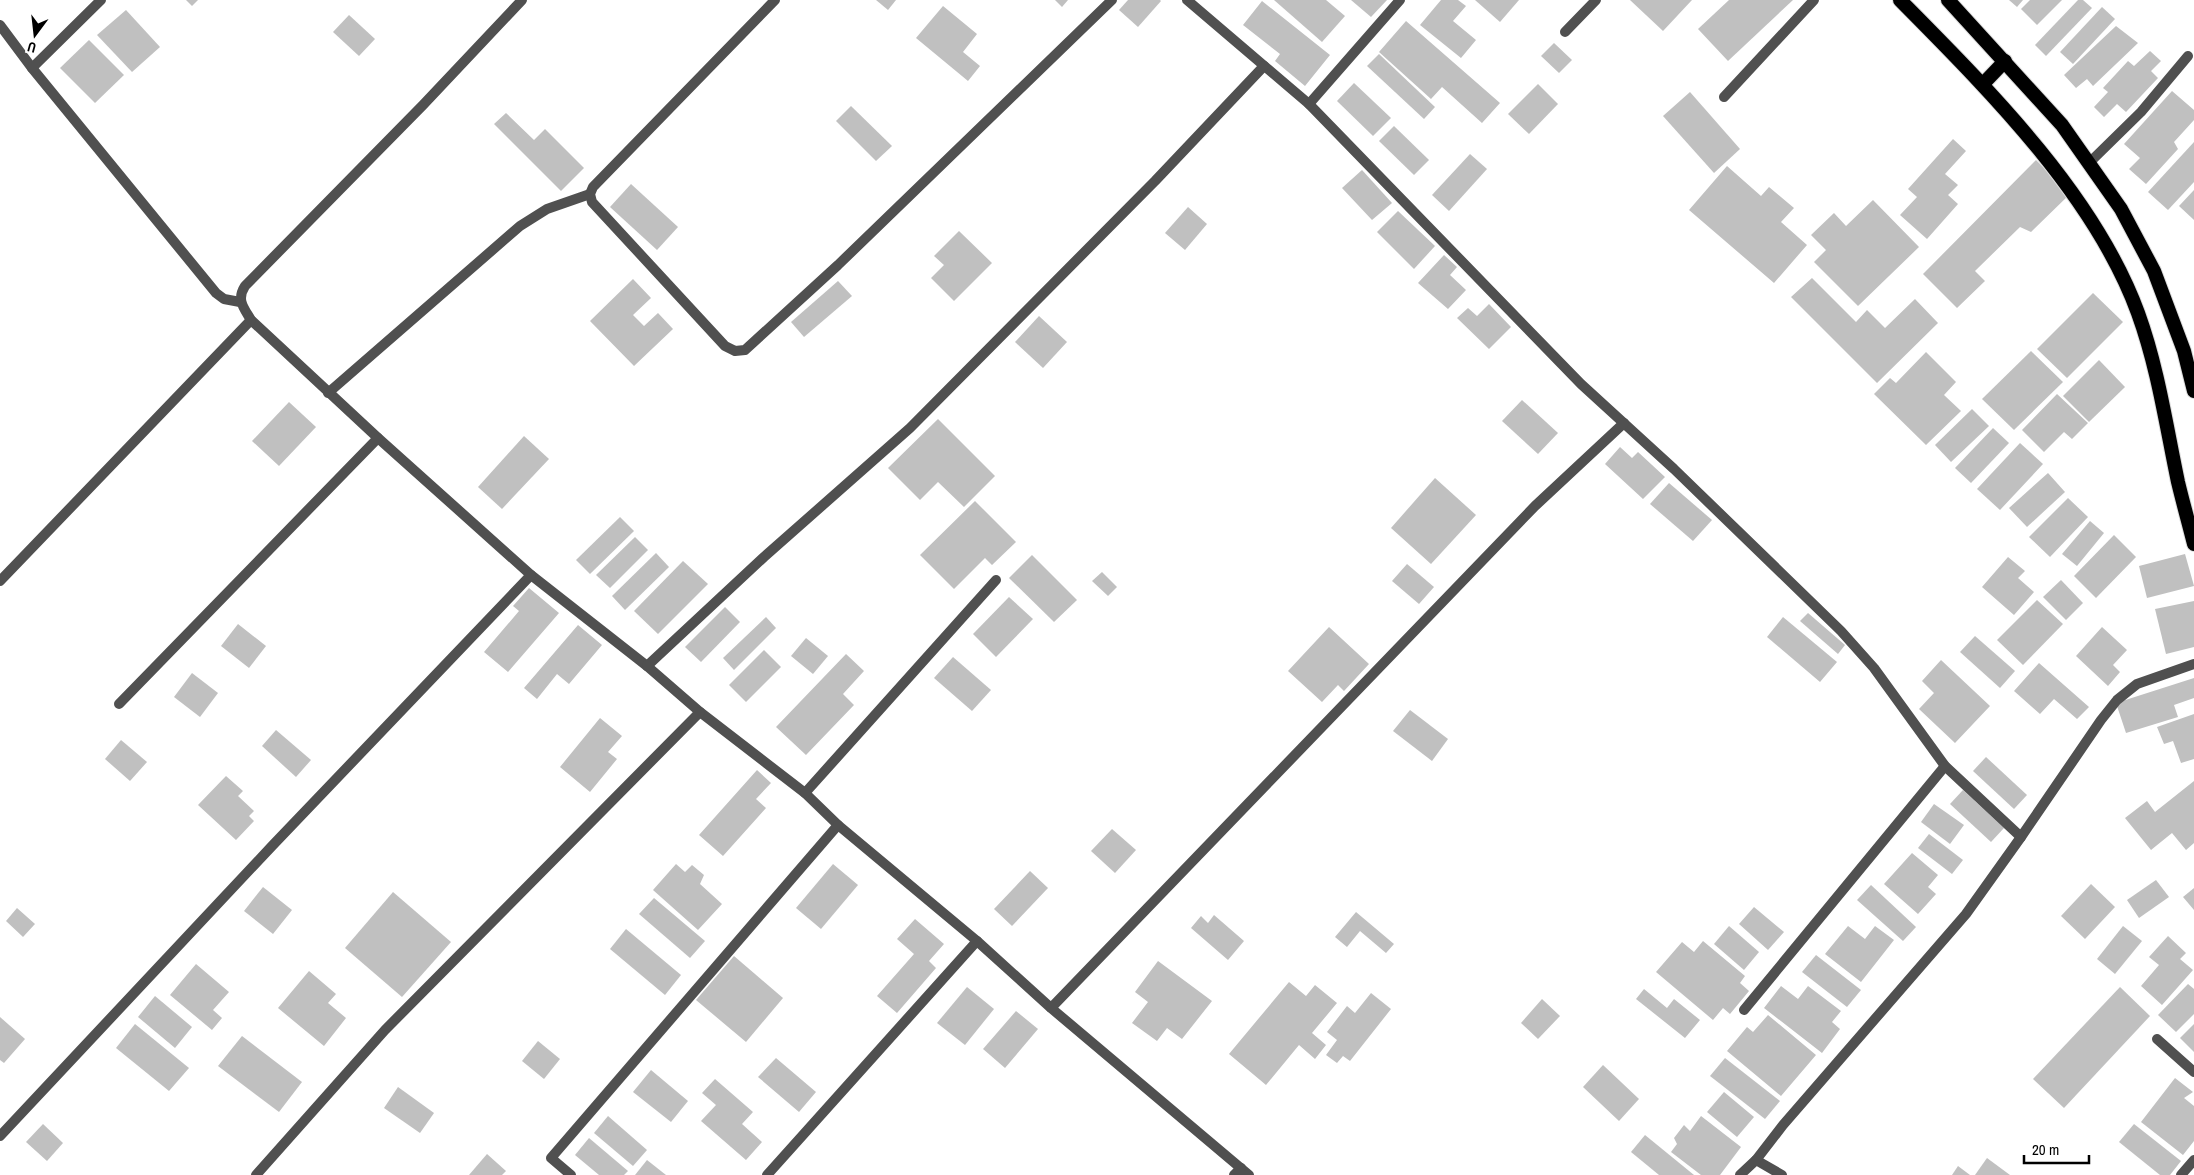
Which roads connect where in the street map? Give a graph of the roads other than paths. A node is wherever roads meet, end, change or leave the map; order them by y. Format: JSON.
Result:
{"nodes":[{"id":1,"x":101,"y":0,"type":"edge"},
{"id":2,"x":522,"y":0,"type":"edge"},
{"id":3,"x":775,"y":0,"type":"edge"},
{"id":4,"x":1112,"y":0,"type":"edge"},
{"id":5,"x":1187,"y":0,"type":"edge"},
{"id":6,"x":1400,"y":0,"type":"edge"},
{"id":7,"x":1596,"y":0,"type":"edge"},
{"id":8,"x":1814,"y":0,"type":"edge"},
{"id":9,"x":1900,"y":0,"type":"edge"},
{"id":10,"x":1948,"y":0,"type":"edge"},
{"id":11,"x":0,"y":25,"type":"edge"},
{"id":12,"x":1565,"y":32,"type":"dead end"},
{"id":13,"x":2188,"y":56,"type":"dead end"},
{"id":14,"x":2005,"y":61,"type":"junction"},
{"id":15,"x":1264,"y":66,"type":"junction"},
{"id":16,"x":32,"y":68,"type":"junction"},
{"id":17,"x":1983,"y":84,"type":"junction"},
{"id":18,"x":1724,"y":96,"type":"dead end"},
{"id":19,"x":1310,"y":104,"type":"junction"},
{"id":20,"x":2088,"y":163,"type":"junction"},
{"id":21,"x":590,"y":194,"type":"junction"},
{"id":22,"x":240,"y":302,"type":"junction"},
{"id":23,"x":251,"y":320,"type":"junction"},
{"id":24,"x":2194,"y":391,"type":"edge"},
{"id":25,"x":328,"y":393,"type":"junction"},
{"id":26,"x":1624,"y":423,"type":"junction"},
{"id":27,"x":378,"y":438,"type":"junction"},
{"id":28,"x":2194,"y":544,"type":"edge"},
{"id":29,"x":531,"y":575,"type":"junction"},
{"id":30,"x":996,"y":580,"type":"dead end"},
{"id":31,"x":0,"y":581,"type":"edge"},
{"id":32,"x":2194,"y":664,"type":"edge"},
{"id":33,"x":647,"y":666,"type":"junction"},
{"id":34,"x":119,"y":704,"type":"dead end"},
{"id":35,"x":700,"y":712,"type":"junction"},
{"id":36,"x":1945,"y":766,"type":"junction"},
{"id":37,"x":805,"y":793,"type":"junction"},
{"id":38,"x":838,"y":825,"type":"junction"},
{"id":39,"x":2021,"y":837,"type":"junction"},
{"id":40,"x":977,"y":941,"type":"junction"},
{"id":41,"x":1051,"y":1008,"type":"junction"},
{"id":42,"x":1744,"y":1010,"type":"dead end"},
{"id":43,"x":2157,"y":1039,"type":"dead end"},
{"id":44,"x":2194,"y":1072,"type":"edge"},
{"id":45,"x":0,"y":1136,"type":"edge"},
{"id":46,"x":1756,"y":1160,"type":"junction"},
{"id":47,"x":2194,"y":1160,"type":"edge"},
{"id":48,"x":1241,"y":1173,"type":"edge"},
{"id":49,"x":256,"y":1175,"type":"edge"},
{"id":50,"x":571,"y":1175,"type":"edge"},
{"id":51,"x":766,"y":1175,"type":"edge"},
{"id":52,"x":1740,"y":1175,"type":"edge"},
{"id":53,"x":1782,"y":1175,"type":"edge"},
{"id":54,"x":2181,"y":1175,"type":"edge"}],
"edges":[{"from":1,"to":16,"type":"street"},
{"from":2,"to":22,"type":"street"},
{"from":3,"to":21,"type":"street"},
{"from":4,"to":21,"type":"street"},
{"from":5,"to":15,"type":"street"},
{"from":6,"to":19,"type":"street"},
{"from":7,"to":12,"type":"street"},
{"from":8,"to":18,"type":"street"},
{"from":9,"to":17,"type":"highway"},
{"from":10,"to":14,"type":"highway"},
{"from":11,"to":16,"type":"street"},
{"from":13,"to":20,"type":"street"},
{"from":14,"to":17,"type":"highway"},
{"from":14,"to":20,"type":"highway"},
{"from":15,"to":19,"type":"street"},
{"from":15,"to":33,"type":"street"},
{"from":16,"to":22,"type":"street"},
{"from":17,"to":28,"type":"highway"},
{"from":19,"to":26,"type":"street"},
{"from":20,"to":24,"type":"highway"},
{"from":21,"to":25,"type":"street"},
{"from":22,"to":23,"type":"street"},
{"from":23,"to":25,"type":"street"},
{"from":23,"to":31,"type":"street"},
{"from":25,"to":27,"type":"street"},
{"from":26,"to":36,"type":"street"},
{"from":26,"to":41,"type":"street"},
{"from":27,"to":29,"type":"street"},
{"from":27,"to":34,"type":"street"},
{"from":29,"to":33,"type":"street"},
{"from":29,"to":45,"type":"street"},
{"from":30,"to":37,"type":"street"},
{"from":32,"to":39,"type":"street"},
{"from":33,"to":35,"type":"street"},
{"from":35,"to":37,"type":"street"},
{"from":35,"to":49,"type":"street"},
{"from":36,"to":39,"type":"street"},
{"from":36,"to":42,"type":"street"},
{"from":37,"to":38,"type":"street"},
{"from":38,"to":40,"type":"street"},
{"from":38,"to":50,"type":"street"},
{"from":39,"to":46,"type":"street"},
{"from":40,"to":41,"type":"street"},
{"from":40,"to":51,"type":"street"},
{"from":41,"to":48,"type":"street"},
{"from":43,"to":44,"type":"street"},
{"from":46,"to":52,"type":"street"},
{"from":46,"to":53,"type":"street"},
{"from":47,"to":54,"type":"street"}]}
